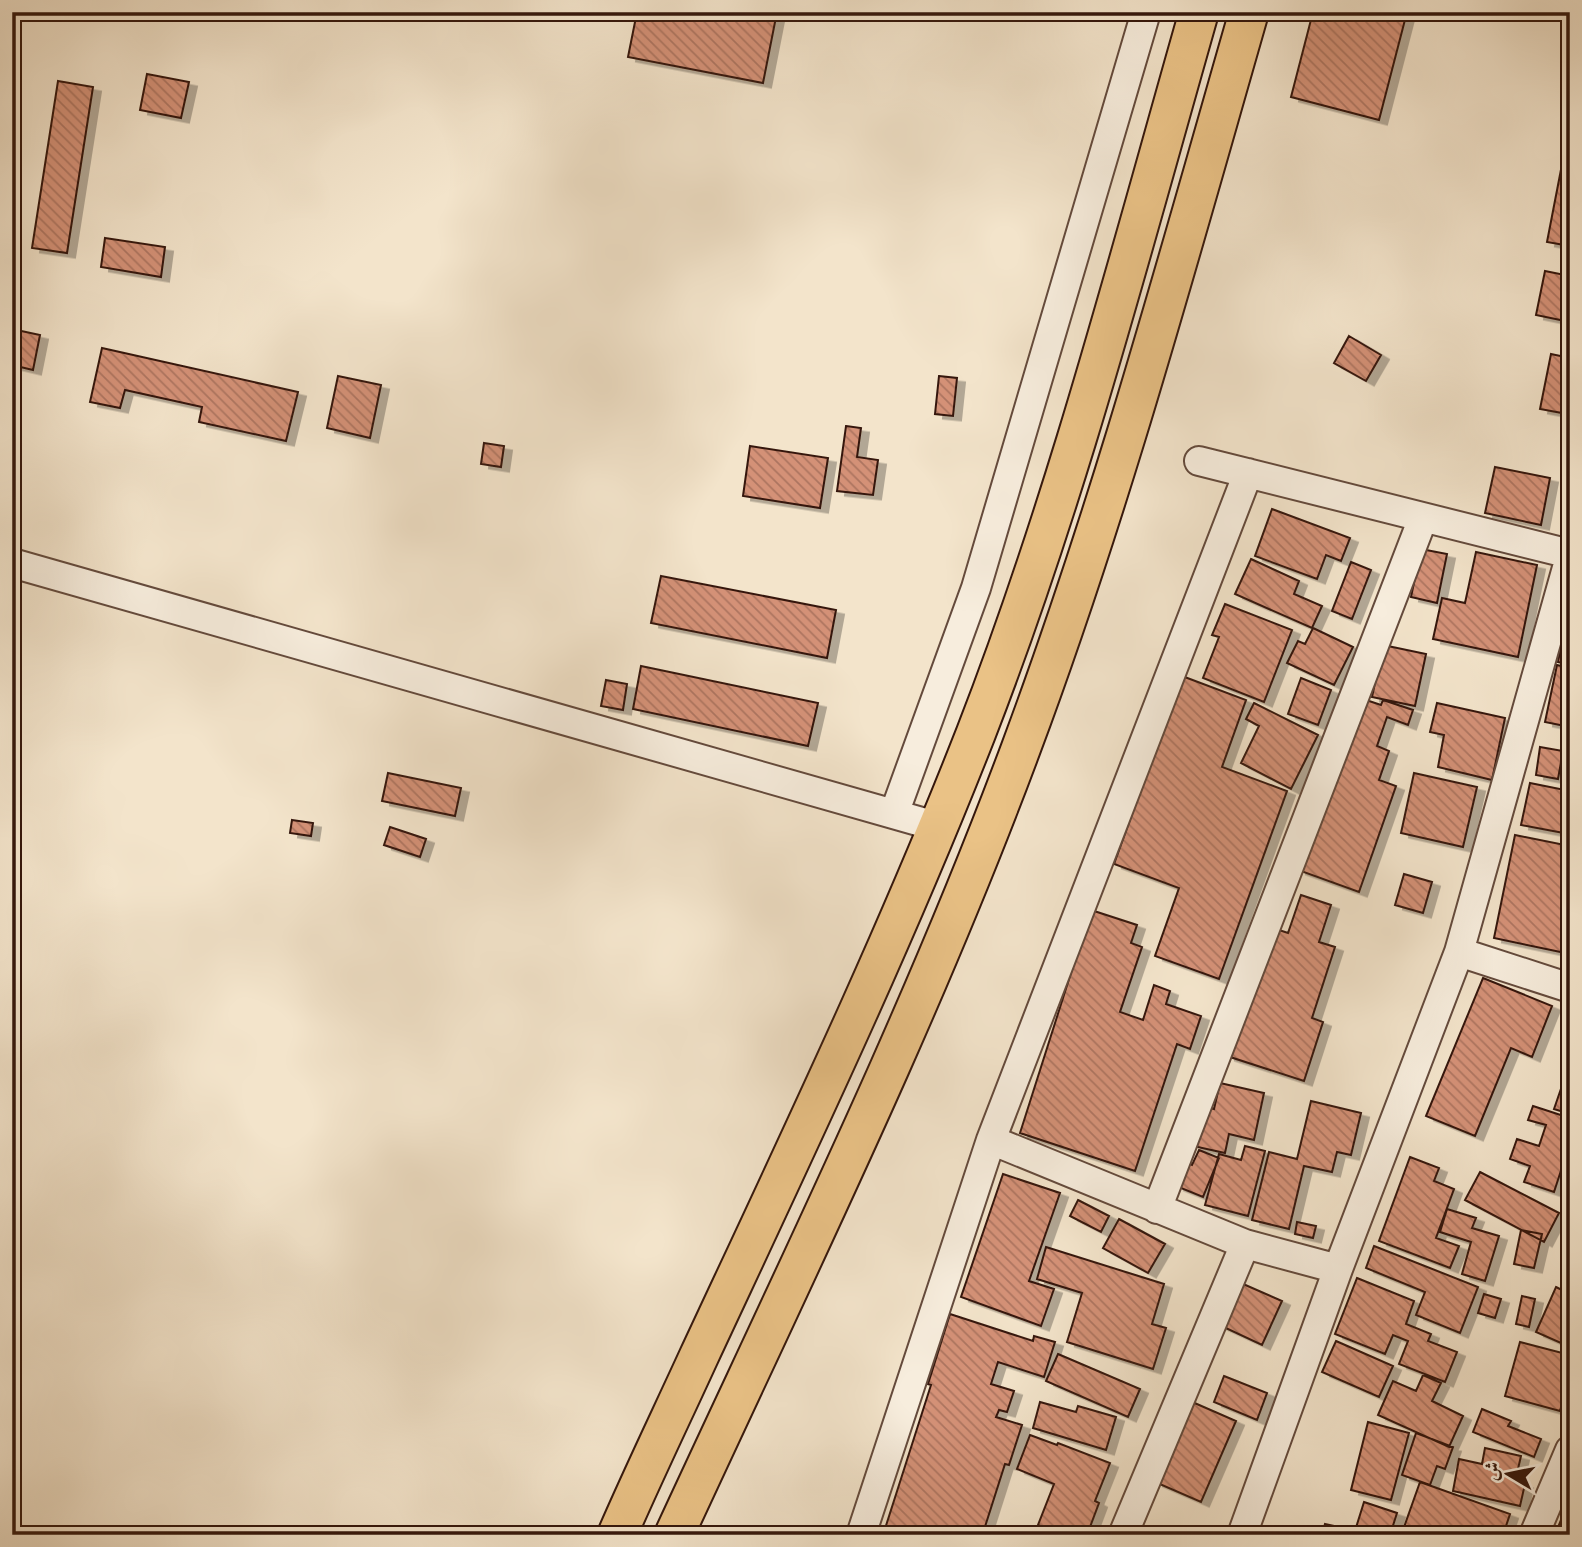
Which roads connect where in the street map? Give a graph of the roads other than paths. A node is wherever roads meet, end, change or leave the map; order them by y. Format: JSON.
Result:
{"nodes":[{"id":1,"x":1146,"y":12,"type":"edge"},
{"id":2,"x":1199,"y":12,"type":"edge"},
{"id":3,"x":1249,"y":12,"type":"edge"},
{"id":4,"x":1199,"y":461,"type":"dead end"},
{"id":5,"x":1248,"y":473,"type":"junction"},
{"id":6,"x":1423,"y":518,"type":"junction"},
{"id":7,"x":1570,"y":555,"type":"edge"},
{"id":8,"x":12,"y":563,"type":"edge"},
{"id":9,"x":894,"y":814,"type":"junction"},
{"id":10,"x":939,"y":827,"type":"junction"},
{"id":11,"x":1459,"y":952,"type":"junction"},
{"id":12,"x":1570,"y":988,"type":"edge"},
{"id":13,"x":991,"y":1140,"type":"junction"},
{"id":14,"x":1157,"y":1209,"type":"junction"},
{"id":15,"x":1245,"y":1244,"type":"junction"},
{"id":16,"x":1338,"y":1269,"type":"junction"},
{"id":17,"x":1570,"y":1450,"type":"edge"},
{"id":18,"x":617,"y":1535,"type":"edge"},
{"id":19,"x":674,"y":1535,"type":"edge"},
{"id":20,"x":861,"y":1535,"type":"edge"},
{"id":21,"x":1123,"y":1535,"type":"edge"},
{"id":22,"x":1241,"y":1535,"type":"edge"},
{"id":23,"x":1534,"y":1535,"type":"edge"}],
"edges":[{"from":1,"to":9,"type":"street"},
{"from":2,"to":10,"type":"main road"},
{"from":3,"to":19,"type":"main road"},
{"from":4,"to":5,"type":"street"},
{"from":5,"to":6,"type":"street"},
{"from":5,"to":13,"type":"street"},
{"from":6,"to":7,"type":"street"},
{"from":6,"to":14,"type":"street"},
{"from":7,"to":11,"type":"street"},
{"from":8,"to":9,"type":"street"},
{"from":9,"to":10,"type":"street"},
{"from":10,"to":18,"type":"main road"},
{"from":11,"to":12,"type":"street"},
{"from":11,"to":16,"type":"street"},
{"from":13,"to":14,"type":"street"},
{"from":13,"to":20,"type":"street"},
{"from":14,"to":15,"type":"street"},
{"from":15,"to":16,"type":"street"},
{"from":15,"to":21,"type":"street"},
{"from":16,"to":22,"type":"street"},
{"from":17,"to":23,"type":"street"}]}
